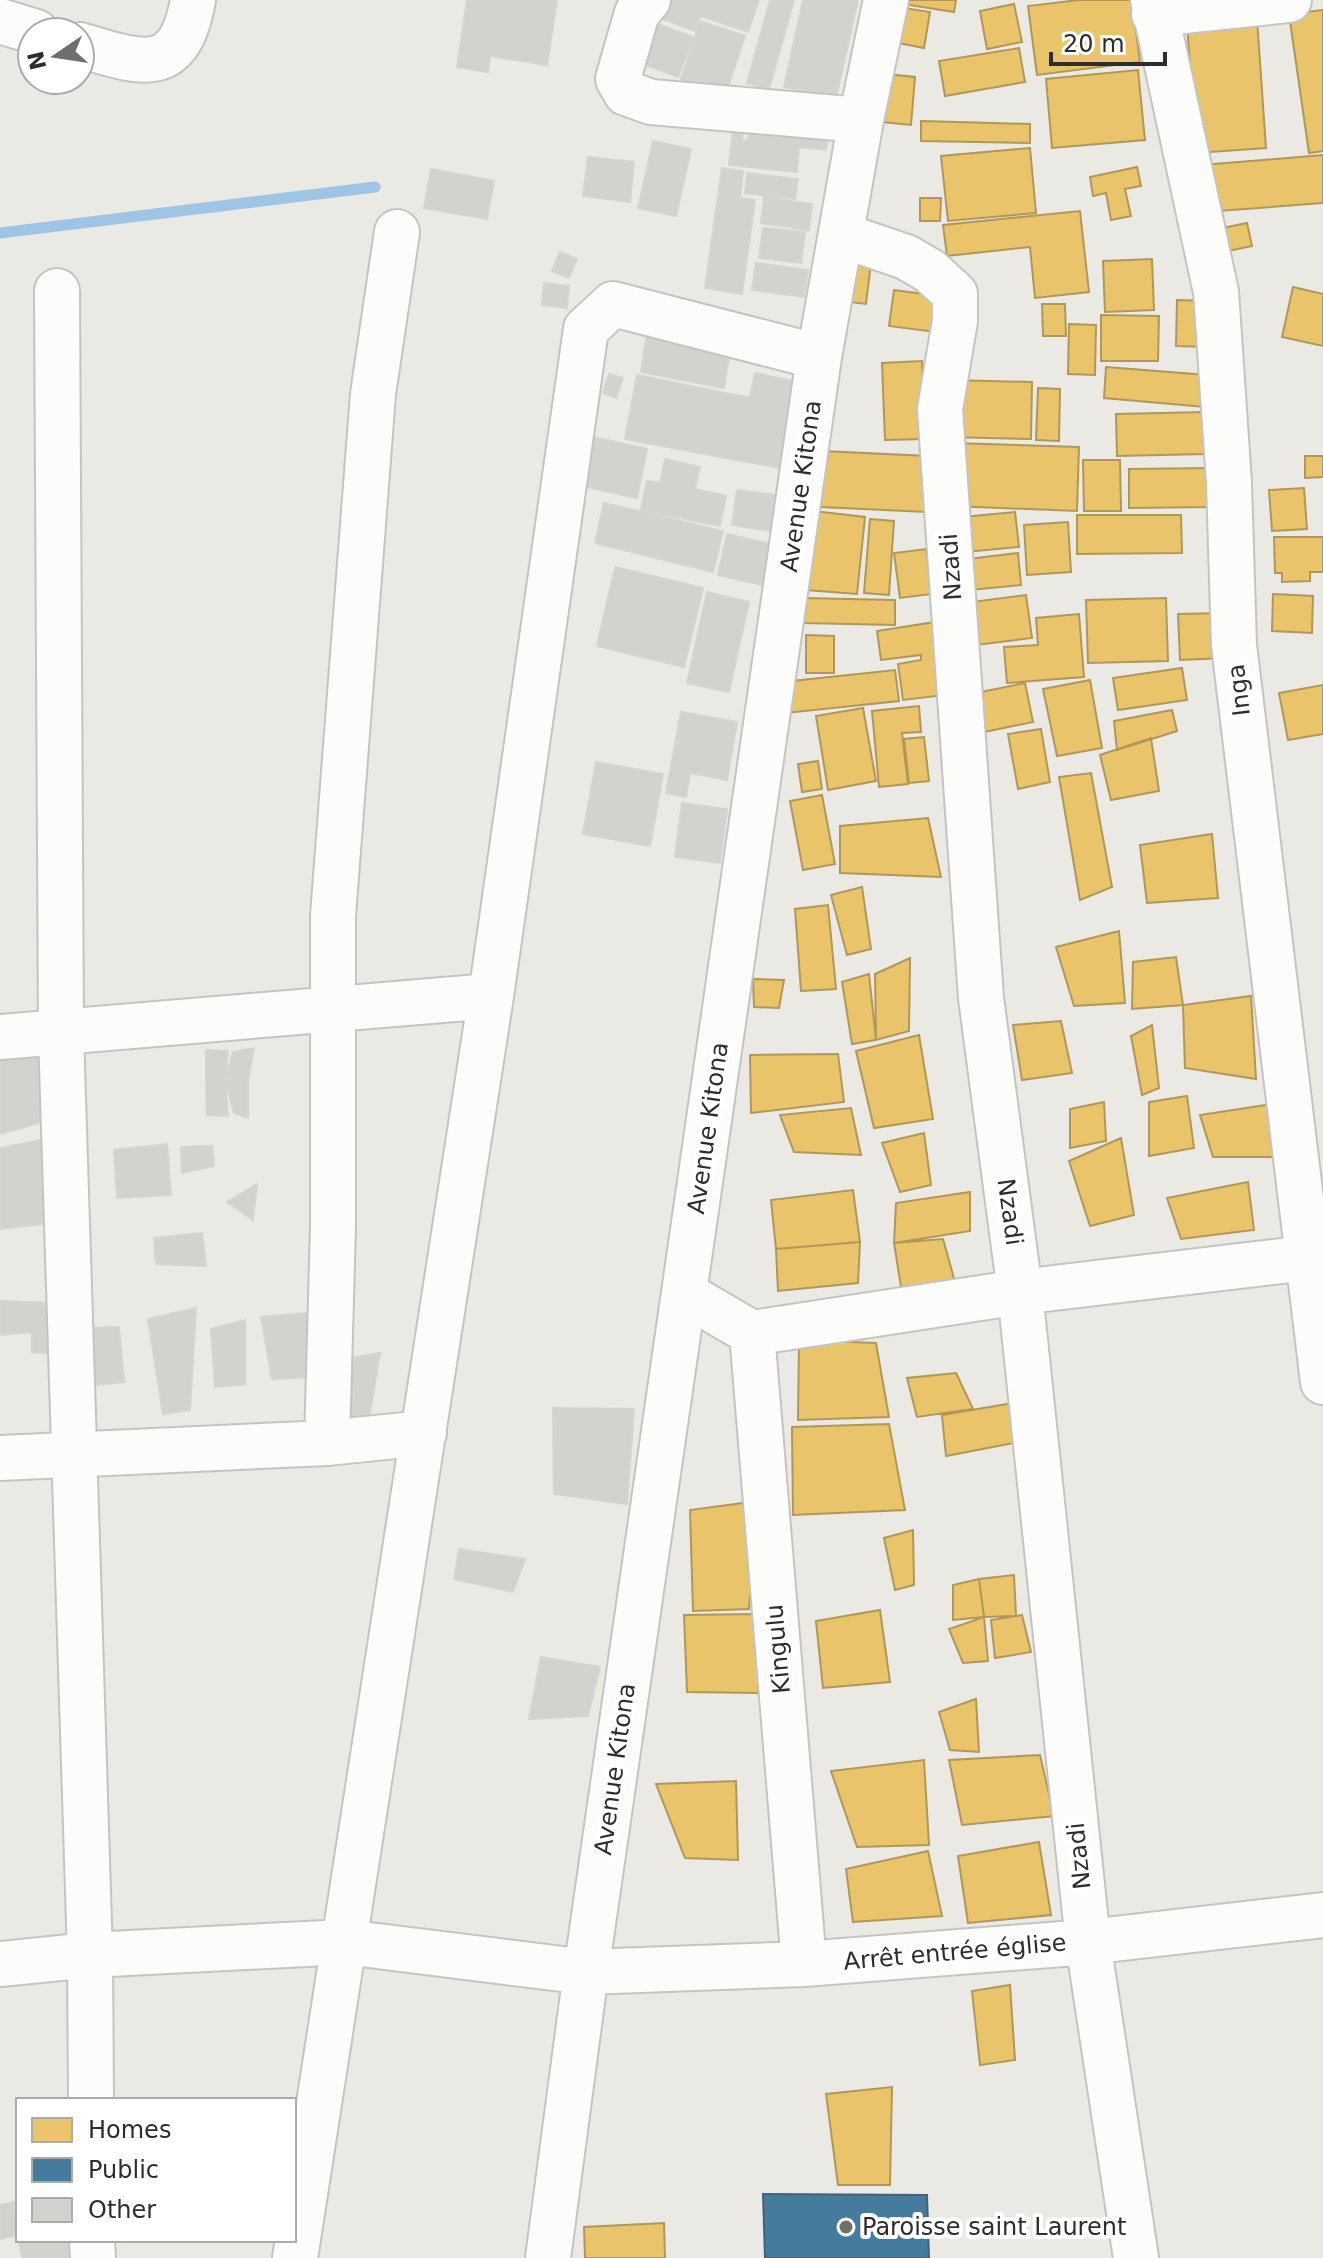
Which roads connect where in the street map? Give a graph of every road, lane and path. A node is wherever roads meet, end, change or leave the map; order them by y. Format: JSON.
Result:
{"nodes":[{"id":1,"x":193,"y":0,"type":"edge"},
{"id":2,"x":648,"y":0,"type":"edge"},
{"id":3,"x":886,"y":0,"type":"edge"},
{"id":4,"x":1289,"y":0,"type":"edge"},
{"id":5,"x":1153,"y":7,"type":"edge"},
{"id":6,"x":96,"y":50,"type":"edge"},
{"id":7,"x":861,"y":120,"type":"junction"},
{"id":8,"x":397,"y":232,"type":"dead end"},
{"id":9,"x":841,"y":235,"type":"junction"},
{"id":10,"x":57,"y":291,"type":"dead end"},
{"id":11,"x":819,"y":357,"type":"junction"},
{"id":12,"x":491,"y":996,"type":"junction"},
{"id":13,"x":334,"y":1011,"type":"junction"},
{"id":14,"x":61,"y":1033,"type":"junction"},
{"id":15,"x":0,"y":1037,"type":"edge"},
{"id":16,"x":1315,"y":1256,"type":"edge"},
{"id":17,"x":1020,"y":1292,"type":"junction"},
{"id":18,"x":685,"y":1294,"type":"junction"},
{"id":19,"x":752,"y":1333,"type":"junction"},
{"id":20,"x":1323,"y":1382,"type":"edge"},
{"id":21,"x":424,"y":1433,"type":"junction"},
{"id":22,"x":327,"y":1443,"type":"junction"},
{"id":23,"x":75,"y":1454,"type":"junction"},
{"id":24,"x":0,"y":1458,"type":"edge"},
{"id":25,"x":1323,"y":1915,"type":"edge"},
{"id":26,"x":345,"y":1942,"type":"junction"},
{"id":27,"x":1088,"y":1942,"type":"junction"},
{"id":28,"x":90,"y":1955,"type":"junction"},
{"id":29,"x":0,"y":1964,"type":"edge"},
{"id":30,"x":804,"y":1964,"type":"junction"},
{"id":31,"x":586,"y":1972,"type":"junction"},
{"id":32,"x":91,"y":2098,"type":"edge"},
{"id":33,"x":295,"y":2258,"type":"edge"},
{"id":34,"x":548,"y":2258,"type":"edge"},
{"id":35,"x":1136,"y":2258,"type":"edge"}],
"edges":[{"from":1,"to":6,"type":"street"},
{"from":2,"to":7,"type":"street"},
{"from":3,"to":7,"type":"street","name":"Avenue Kitona"},
{"from":4,"to":5,"type":"street"},
{"from":5,"to":16,"type":"street","name":"Inga"},
{"from":7,"to":9,"type":"street","name":"Avenue Kitona"},
{"from":8,"to":13,"type":"street"},
{"from":9,"to":11,"type":"street","name":"Avenue Kitona"},
{"from":9,"to":17,"type":"street","name":"Nzadi"},
{"from":10,"to":14,"type":"street"},
{"from":11,"to":12,"type":"street"},
{"from":11,"to":18,"type":"street","name":"Avenue Kitona"},
{"from":12,"to":13,"type":"street"},
{"from":12,"to":21,"type":"street"},
{"from":13,"to":14,"type":"street"},
{"from":13,"to":22,"type":"street"},
{"from":14,"to":15,"type":"street"},
{"from":14,"to":23,"type":"street"},
{"from":16,"to":17,"type":"street"},
{"from":16,"to":20,"type":"street","name":"Inga"},
{"from":17,"to":19,"type":"street"},
{"from":17,"to":27,"type":"street","name":"Nzadi"},
{"from":18,"to":19,"type":"street"},
{"from":18,"to":31,"type":"street","name":"Avenue Kitona"},
{"from":19,"to":30,"type":"street","name":"Kingulu"},
{"from":21,"to":22,"type":"street"},
{"from":21,"to":26,"type":"street"},
{"from":22,"to":23,"type":"street"},
{"from":23,"to":24,"type":"street"},
{"from":23,"to":28,"type":"street"},
{"from":25,"to":27,"type":"street","name":"Arrêt entrée église"},
{"from":26,"to":28,"type":"street","name":"Arrêt entrée église"},
{"from":26,"to":31,"type":"street","name":"Arrêt entrée église"},
{"from":26,"to":33,"type":"street"},
{"from":27,"to":30,"type":"street","name":"Arrêt entrée église"},
{"from":27,"to":35,"type":"street","name":"Nzadi"},
{"from":28,"to":29,"type":"street","name":"Arrêt entrée église"},
{"from":28,"to":32,"type":"street"},
{"from":30,"to":31,"type":"street","name":"Arrêt entrée église"},
{"from":31,"to":34,"type":"street","name":"Avenue Kitona"}]}
